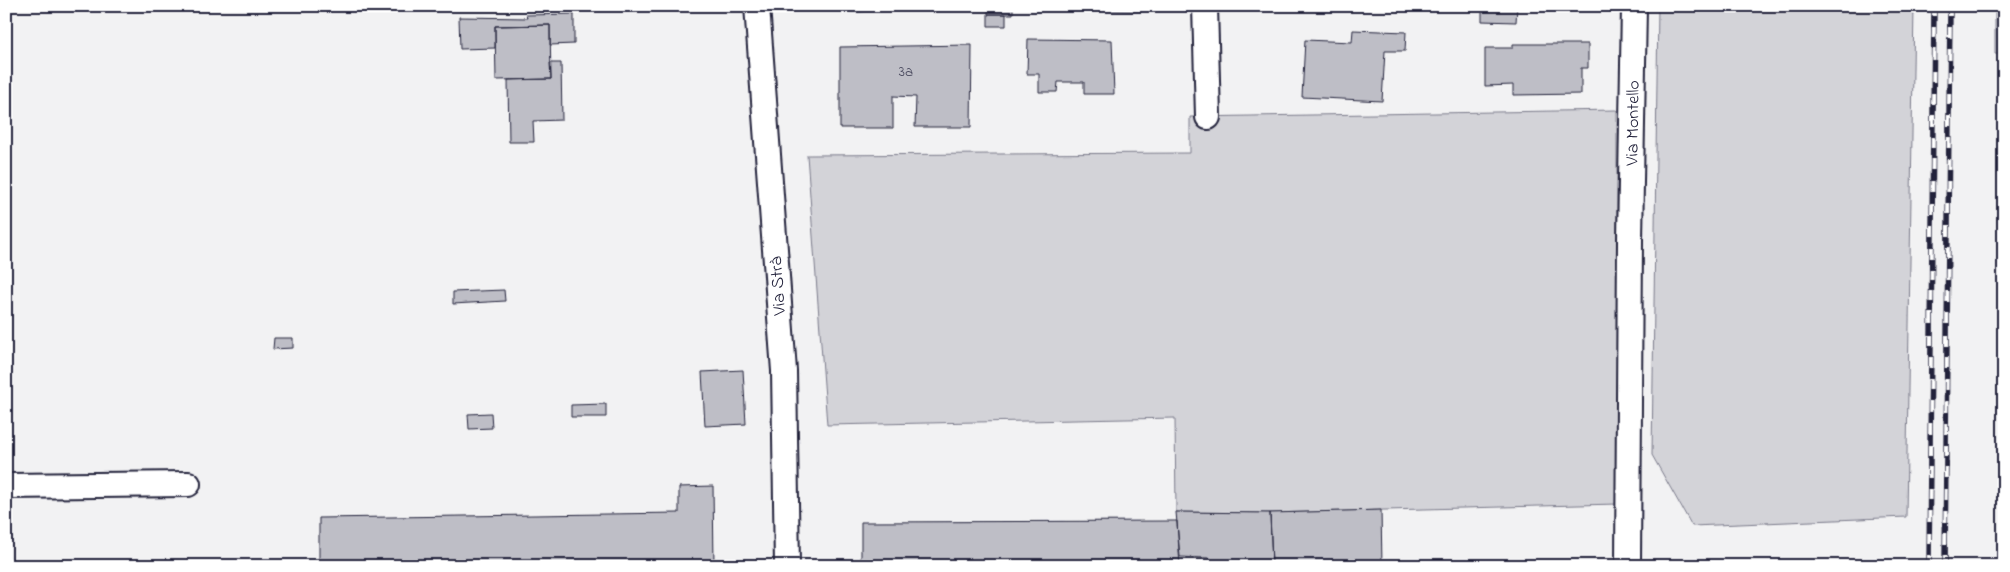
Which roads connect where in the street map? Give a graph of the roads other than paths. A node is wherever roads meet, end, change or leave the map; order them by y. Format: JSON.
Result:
{"nodes":[{"id":1,"x":757,"y":6,"type":"edge"},
{"id":2,"x":1205,"y":6,"type":"edge"},
{"id":3,"x":1634,"y":6,"type":"edge"},
{"id":4,"x":1208,"y":117,"type":"dead end"},
{"id":5,"x":188,"y":484,"type":"dead end"},
{"id":6,"x":6,"y":486,"type":"edge"},
{"id":7,"x":787,"y":566,"type":"edge"},
{"id":8,"x":1628,"y":566,"type":"edge"}],
"edges":[{"from":1,"to":7,"type":"street","name":"Via Strà"},
{"from":2,"to":4,"type":"street"},
{"from":3,"to":8,"type":"street","name":"Via Montello"},
{"from":5,"to":6,"type":"street"}]}
